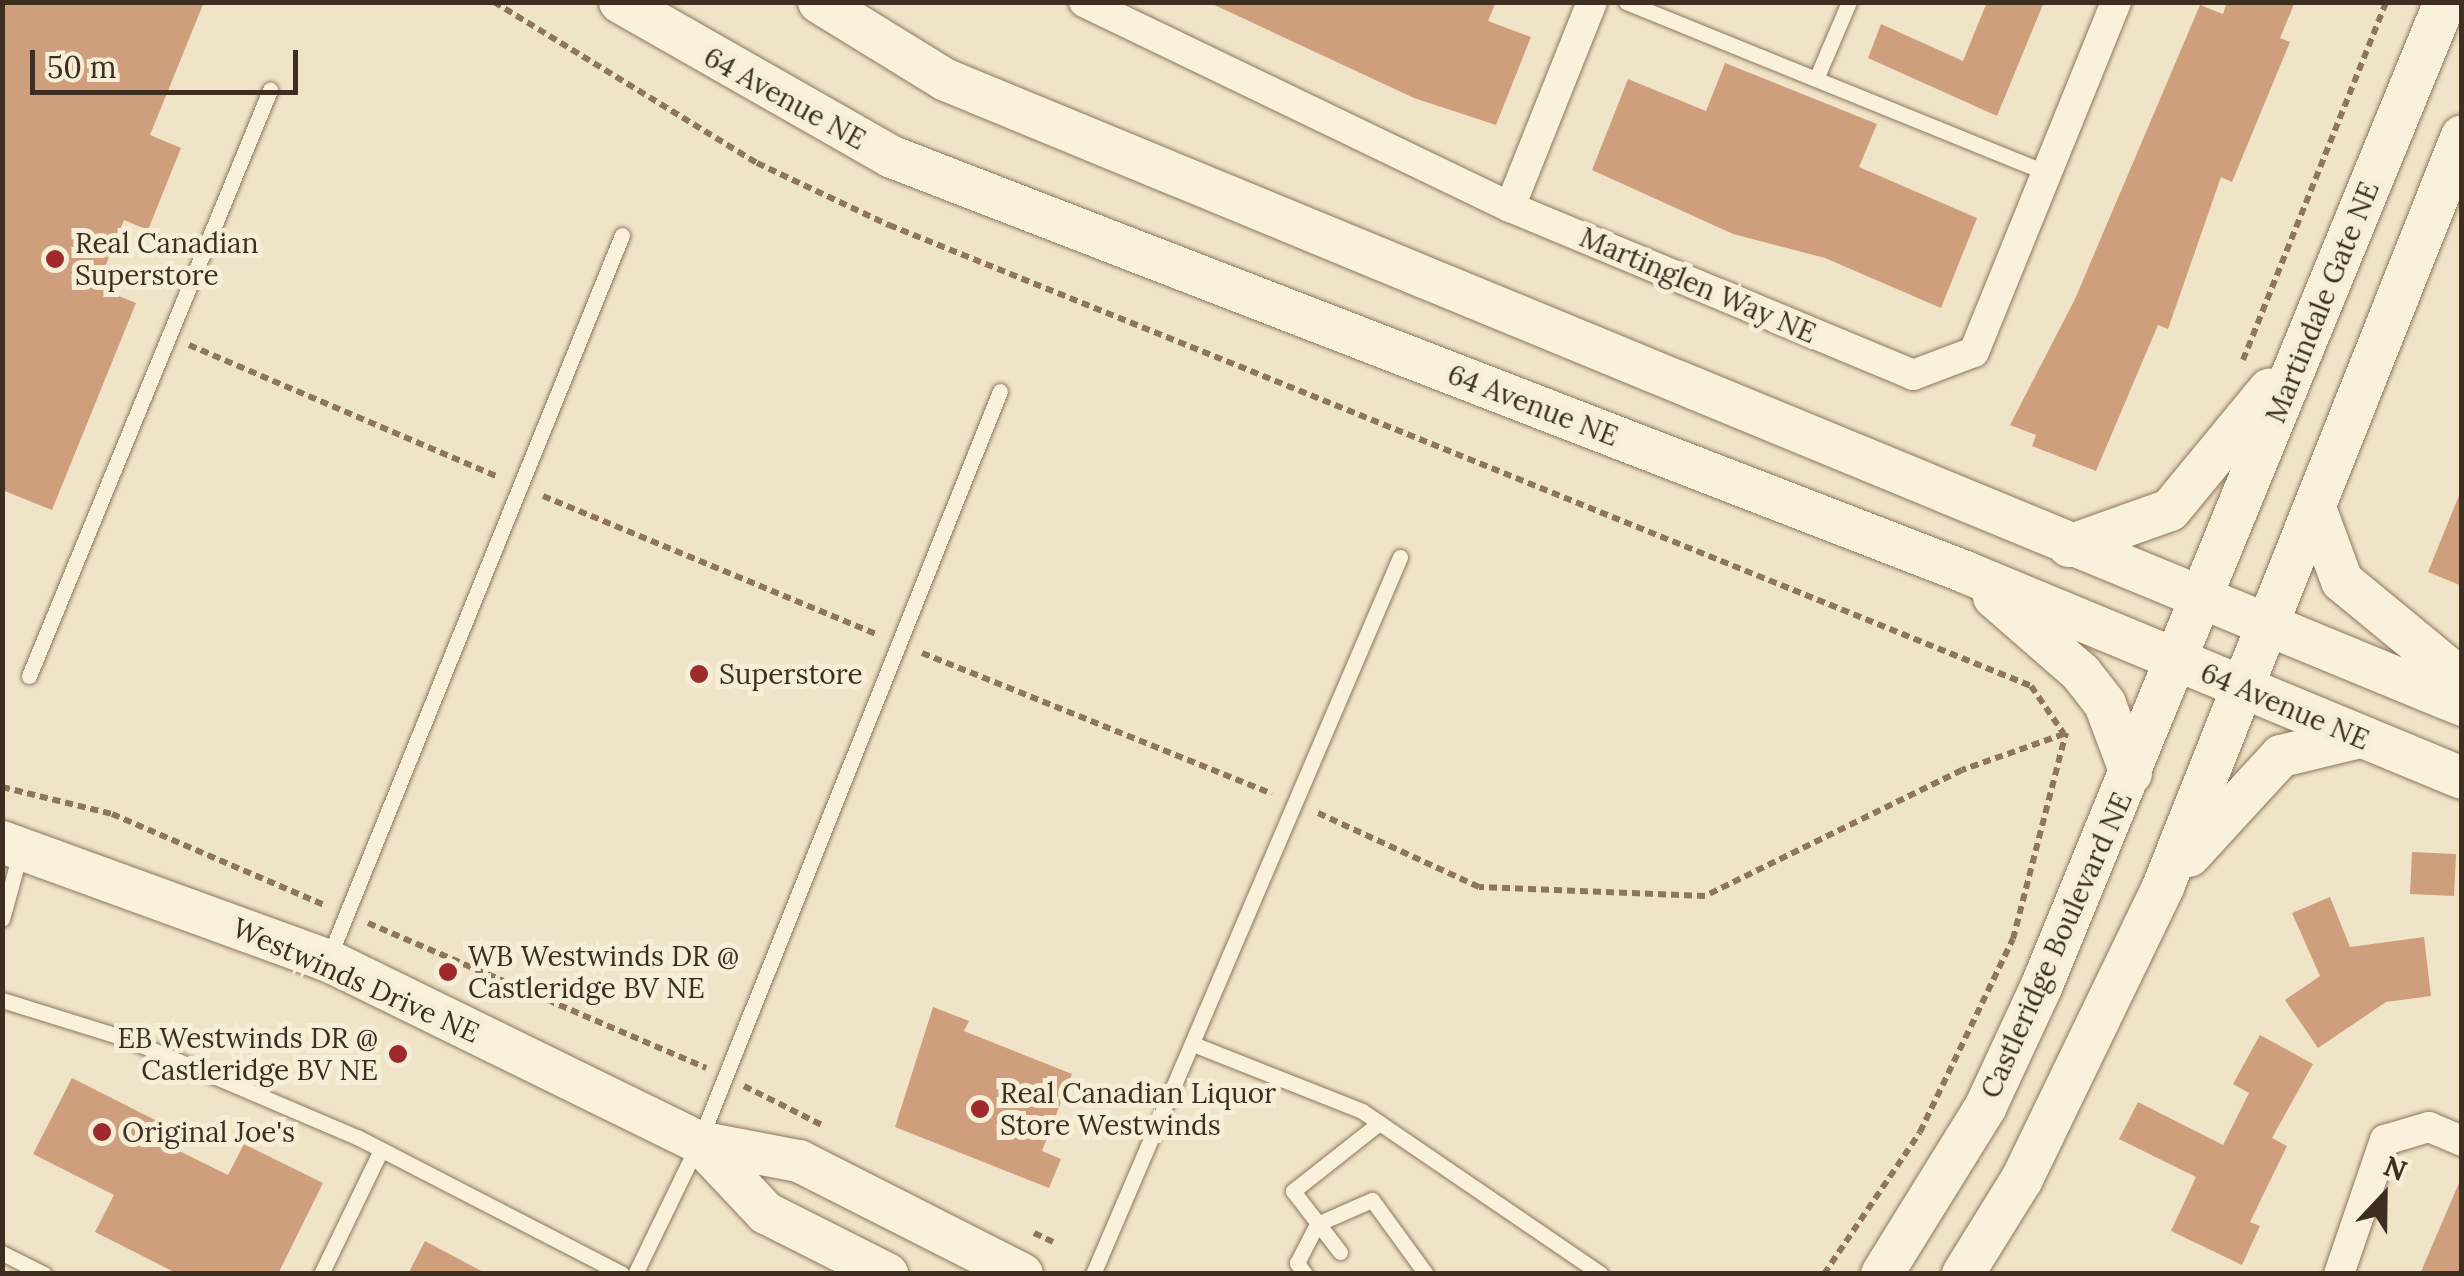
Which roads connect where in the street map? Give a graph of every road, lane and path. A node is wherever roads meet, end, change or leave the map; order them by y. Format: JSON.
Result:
{"nodes":[{"id":1,"x":494,"y":2,"type":"edge"},
{"id":2,"x":620,"y":2,"type":"edge"},
{"id":3,"x":820,"y":2,"type":"edge"},
{"id":4,"x":1084,"y":2,"type":"edge"},
{"id":5,"x":1592,"y":2,"type":"edge"},
{"id":6,"x":1626,"y":2,"type":"edge"},
{"id":7,"x":1849,"y":2,"type":"edge"},
{"id":8,"x":2116,"y":2,"type":"edge"},
{"id":9,"x":2386,"y":2,"type":"edge"},
{"id":10,"x":2445,"y":2,"type":"edge"},
{"id":11,"x":1816,"y":79,"type":"junction"},
{"id":12,"x":270,"y":90,"type":"dead end"},
{"id":13,"x":2462,"y":136,"type":"edge"},
{"id":14,"x":2047,"y":173,"type":"junction"},
{"id":15,"x":1510,"y":207,"type":"junction"},
{"id":16,"x":622,"y":235,"type":"dead end"},
{"id":17,"x":170,"y":336,"type":"junction"},
{"id":18,"x":2305,"y":340,"type":"junction"},
{"id":19,"x":2235,"y":380,"type":"dead end"},
{"id":20,"x":1000,"y":391,"type":"dead end"},
{"id":21,"x":522,"y":487,"type":"junction"},
{"id":22,"x":2315,"y":508,"type":"junction"},
{"id":23,"x":2069,"y":546,"type":"junction"},
{"id":24,"x":1400,"y":557,"type":"dead end"},
{"id":25,"x":1965,"y":572,"type":"junction"},
{"id":26,"x":2202,"y":602,"type":"junction"},
{"id":27,"x":2267,"y":628,"type":"junction"},
{"id":28,"x":898,"y":643,"type":"junction"},
{"id":29,"x":2178,"y":662,"type":"junction"},
{"id":30,"x":28,"y":676,"type":"dead end"},
{"id":31,"x":2462,"y":680,"type":"edge"},
{"id":32,"x":2243,"y":687,"type":"junction"},
{"id":33,"x":2462,"y":706,"type":"edge"},
{"id":34,"x":2076,"y":730,"type":"dead end"},
{"id":35,"x":2064,"y":734,"type":"junction"},
{"id":36,"x":2360,"y":737,"type":"junction"},
{"id":37,"x":2131,"y":773,"type":"junction"},
{"id":38,"x":2462,"y":778,"type":"edge"},
{"id":39,"x":2,"y":786,"type":"edge"},
{"id":40,"x":1298,"y":805,"type":"junction"},
{"id":41,"x":12,"y":844,"type":"edge"},
{"id":42,"x":2163,"y":887,"type":"junction"},
{"id":43,"x":351,"y":916,"type":"junction"},
{"id":44,"x":2,"y":918,"type":"edge"},
{"id":45,"x":328,"y":960,"type":"junction"},
{"id":46,"x":2,"y":1000,"type":"edge"},
{"id":47,"x":1198,"y":1046,"type":"junction"},
{"id":48,"x":724,"y":1076,"type":"junction"},
{"id":49,"x":1379,"y":1122,"type":"junction"},
{"id":50,"x":834,"y":1131,"type":"dead end"},
{"id":51,"x":2462,"y":1140,"type":"edge"},
{"id":52,"x":700,"y":1142,"type":"junction"},
{"id":53,"x":381,"y":1150,"type":"junction"},
{"id":54,"x":1317,"y":1224,"type":"junction"},
{"id":55,"x":1019,"y":1225,"type":"dead end"},
{"id":56,"x":1052,"y":1242,"type":"dead end"},
{"id":57,"x":1340,"y":1252,"type":"dead end"},
{"id":58,"x":2,"y":1253,"type":"edge"},
{"id":59,"x":44,"y":1274,"type":"edge"},
{"id":60,"x":321,"y":1274,"type":"edge"},
{"id":61,"x":622,"y":1274,"type":"edge"},
{"id":62,"x":636,"y":1274,"type":"edge"},
{"id":63,"x":886,"y":1274,"type":"edge"},
{"id":64,"x":1022,"y":1274,"type":"edge"},
{"id":65,"x":1093,"y":1274,"type":"edge"},
{"id":66,"x":1305,"y":1274,"type":"edge"},
{"id":67,"x":1426,"y":1274,"type":"edge"},
{"id":68,"x":1600,"y":1274,"type":"edge"},
{"id":69,"x":1824,"y":1274,"type":"edge"},
{"id":70,"x":1882,"y":1274,"type":"edge"},
{"id":71,"x":1963,"y":1274,"type":"edge"},
{"id":72,"x":2339,"y":1274,"type":"edge"}],
"edges":[{"from":1,"to":35,"type":"path"},
{"from":2,"to":25,"type":"main road","name":"64 Avenue NE"},
{"from":3,"to":23,"type":"main road"},
{"from":4,"to":15,"type":"street","name":"Martinglen Way NE"},
{"from":5,"to":15,"type":"street"},
{"from":6,"to":11,"type":"lane"},
{"from":7,"to":11,"type":"lane"},
{"from":8,"to":14,"type":"street","name":"Martinglen Way NE"},
{"from":9,"to":19,"type":"path"},
{"from":10,"to":18,"type":"main road","name":"Martindale Gate NE"},
{"from":11,"to":14,"type":"lane"},
{"from":12,"to":17,"type":"lane"},
{"from":13,"to":22,"type":"main road"},
{"from":14,"to":15,"type":"street","name":"Martinglen Way NE"},
{"from":16,"to":21,"type":"lane"},
{"from":17,"to":21,"type":"path"},
{"from":17,"to":30,"type":"lane"},
{"from":18,"to":23,"type":"main road"},
{"from":18,"to":26,"type":"main road","name":"Martindale Gate NE"},
{"from":20,"to":28,"type":"lane"},
{"from":21,"to":28,"type":"path"},
{"from":21,"to":43,"type":"lane"},
{"from":22,"to":27,"type":"main road"},
{"from":22,"to":31,"type":"main road"},
{"from":23,"to":26,"type":"main road"},
{"from":24,"to":40,"type":"lane"},
{"from":25,"to":29,"type":"main road","name":"64 Avenue NE"},
{"from":25,"to":37,"type":"main road"},
{"from":26,"to":27,"type":"main road"},
{"from":26,"to":29,"type":"main road","name":"Castleridge Boulevard NE"},
{"from":27,"to":32,"type":"main road"},
{"from":27,"to":33,"type":"main road"},
{"from":28,"to":40,"type":"path"},
{"from":28,"to":48,"type":"lane"},
{"from":29,"to":32,"type":"main road","name":"64 Avenue NE"},
{"from":29,"to":37,"type":"main road","name":"Castleridge Boulevard NE"},
{"from":32,"to":36,"type":"main road","name":"64 Avenue NE"},
{"from":32,"to":42,"type":"main road"},
{"from":34,"to":35,"type":"path"},
{"from":35,"to":40,"type":"path"},
{"from":35,"to":69,"type":"path"},
{"from":36,"to":38,"type":"main road","name":"64 Avenue NE"},
{"from":36,"to":42,"type":"main road"},
{"from":37,"to":70,"type":"main road","name":"Castleridge Boulevard NE"},
{"from":39,"to":43,"type":"path"},
{"from":40,"to":47,"type":"lane"},
{"from":41,"to":44,"type":"lane"},
{"from":41,"to":45,"type":"main road","name":"Westwinds Drive NE"},
{"from":42,"to":71,"type":"main road"},
{"from":43,"to":45,"type":"lane"},
{"from":43,"to":48,"type":"path"},
{"from":45,"to":52,"type":"main road","name":"Westwinds Drive NE"},
{"from":46,"to":53,"type":"lane"},
{"from":47,"to":49,"type":"lane"},
{"from":47,"to":65,"type":"lane"},
{"from":48,"to":50,"type":"path"},
{"from":48,"to":52,"type":"lane"},
{"from":49,"to":54,"type":"lane"},
{"from":49,"to":68,"type":"lane"},
{"from":51,"to":72,"type":"street"},
{"from":52,"to":62,"type":"lane"},
{"from":52,"to":63,"type":"main road","name":"Westwinds Drive NE"},
{"from":52,"to":64,"type":"main road","name":"Westwinds Drive NE"},
{"from":53,"to":60,"type":"lane"},
{"from":53,"to":61,"type":"lane"},
{"from":54,"to":57,"type":"lane"},
{"from":54,"to":66,"type":"lane"},
{"from":54,"to":67,"type":"lane"},
{"from":55,"to":56,"type":"path"},
{"from":58,"to":59,"type":"lane"}]}
